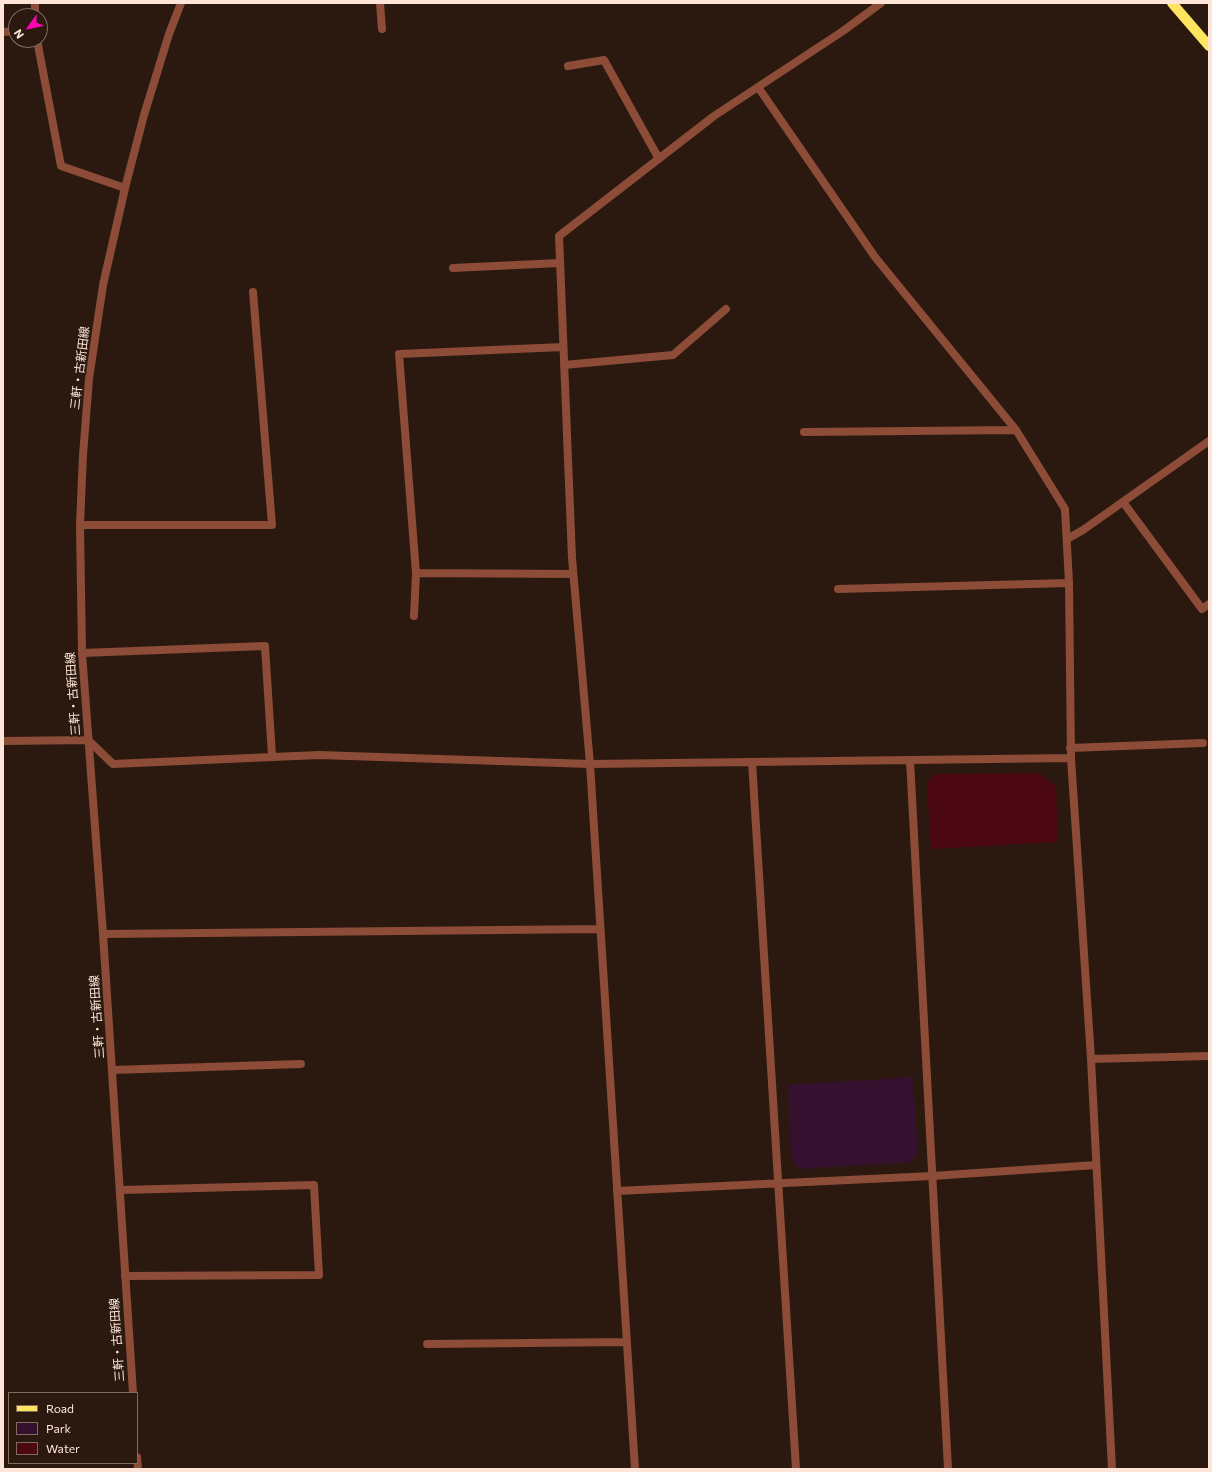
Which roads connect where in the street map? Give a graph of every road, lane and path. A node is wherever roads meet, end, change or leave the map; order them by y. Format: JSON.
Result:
{"nodes":[{"id":1,"x":181,"y":3,"type":"edge"},
{"id":2,"x":380,"y":3,"type":"edge"},
{"id":3,"x":881,"y":3,"type":"edge"},
{"id":4,"x":1172,"y":3,"type":"edge"},
{"id":5,"x":382,"y":29,"type":"dead end"},
{"id":6,"x":1209,"y":46,"type":"edge"},
{"id":7,"x":39,"y":48,"type":"edge"},
{"id":8,"x":568,"y":66,"type":"dead end"},
{"id":9,"x":758,"y":87,"type":"junction"},
{"id":10,"x":659,"y":159,"type":"junction"},
{"id":11,"x":125,"y":188,"type":"junction"},
{"id":12,"x":559,"y":263,"type":"junction"},
{"id":13,"x":453,"y":268,"type":"dead end"},
{"id":14,"x":253,"y":292,"type":"dead end"},
{"id":15,"x":726,"y":309,"type":"dead end"},
{"id":16,"x":563,"y":347,"type":"junction"},
{"id":17,"x":564,"y":365,"type":"junction"},
{"id":18,"x":1016,"y":430,"type":"junction"},
{"id":19,"x":804,"y":432,"type":"dead end"},
{"id":20,"x":1209,"y":441,"type":"edge"},
{"id":21,"x":1123,"y":502,"type":"junction"},
{"id":22,"x":80,"y":525,"type":"junction"},
{"id":23,"x":1067,"y":539,"type":"junction"},
{"id":24,"x":416,"y":573,"type":"junction"},
{"id":25,"x":573,"y":574,"type":"junction"},
{"id":26,"x":1069,"y":583,"type":"junction"},
{"id":27,"x":838,"y":588,"type":"dead end"},
{"id":28,"x":1209,"y":604,"type":"edge"},
{"id":29,"x":414,"y":616,"type":"dead end"},
{"id":30,"x":82,"y":654,"type":"junction"},
{"id":31,"x":88,"y":740,"type":"junction"},
{"id":32,"x":3,"y":741,"type":"edge"},
{"id":33,"x":1203,"y":744,"type":"dead end"},
{"id":34,"x":1070,"y":748,"type":"junction"},
{"id":35,"x":272,"y":756,"type":"junction"},
{"id":36,"x":1071,"y":758,"type":"junction"},
{"id":37,"x":910,"y":760,"type":"junction"},
{"id":38,"x":752,"y":762,"type":"junction"},
{"id":39,"x":590,"y":764,"type":"junction"},
{"id":40,"x":600,"y":929,"type":"junction"},
{"id":41,"x":103,"y":934,"type":"junction"},
{"id":42,"x":1209,"y":1056,"type":"edge"},
{"id":43,"x":1091,"y":1060,"type":"junction"},
{"id":44,"x":301,"y":1064,"type":"dead end"},
{"id":45,"x":112,"y":1070,"type":"junction"},
{"id":46,"x":1096,"y":1165,"type":"junction"},
{"id":47,"x":932,"y":1176,"type":"junction"},
{"id":48,"x":778,"y":1184,"type":"junction"},
{"id":49,"x":121,"y":1190,"type":"junction"},
{"id":50,"x":617,"y":1191,"type":"junction"},
{"id":51,"x":125,"y":1276,"type":"junction"},
{"id":52,"x":627,"y":1342,"type":"junction"},
{"id":53,"x":427,"y":1344,"type":"dead end"},
{"id":54,"x":133,"y":1392,"type":"edge"},
{"id":55,"x":635,"y":1469,"type":"edge"},
{"id":56,"x":796,"y":1469,"type":"edge"},
{"id":57,"x":948,"y":1469,"type":"edge"},
{"id":58,"x":1112,"y":1469,"type":"edge"}],
"edges":[{"from":1,"to":11,"type":"street","name":"三軒・古新田線"},
{"from":2,"to":5,"type":"street"},
{"from":3,"to":9,"type":"street"},
{"from":4,"to":6,"type":"main road"},
{"from":7,"to":11,"type":"street"},
{"from":8,"to":10,"type":"street"},
{"from":9,"to":10,"type":"street"},
{"from":9,"to":18,"type":"street"},
{"from":10,"to":12,"type":"street"},
{"from":11,"to":22,"type":"street","name":"三軒・古新田線"},
{"from":12,"to":13,"type":"street"},
{"from":12,"to":16,"type":"street"},
{"from":14,"to":22,"type":"street"},
{"from":15,"to":17,"type":"street"},
{"from":16,"to":17,"type":"street"},
{"from":16,"to":24,"type":"street"},
{"from":17,"to":25,"type":"street"},
{"from":18,"to":19,"type":"street"},
{"from":18,"to":23,"type":"street"},
{"from":20,"to":21,"type":"street"},
{"from":21,"to":23,"type":"street"},
{"from":21,"to":28,"type":"street"},
{"from":22,"to":30,"type":"street","name":"三軒・古新田線"},
{"from":23,"to":26,"type":"street"},
{"from":24,"to":25,"type":"street"},
{"from":24,"to":29,"type":"street"},
{"from":25,"to":39,"type":"street"},
{"from":26,"to":27,"type":"street"},
{"from":26,"to":34,"type":"street"},
{"from":30,"to":31,"type":"street","name":"三軒・古新田線"},
{"from":30,"to":35,"type":"street"},
{"from":31,"to":32,"type":"street"},
{"from":31,"to":35,"type":"street"},
{"from":31,"to":41,"type":"street","name":"三軒・古新田線"},
{"from":33,"to":34,"type":"street"},
{"from":34,"to":36,"type":"street"},
{"from":35,"to":39,"type":"street"},
{"from":36,"to":37,"type":"street"},
{"from":36,"to":43,"type":"street"},
{"from":37,"to":38,"type":"street"},
{"from":37,"to":47,"type":"street"},
{"from":38,"to":39,"type":"street"},
{"from":38,"to":48,"type":"street"},
{"from":39,"to":40,"type":"street"},
{"from":40,"to":41,"type":"street"},
{"from":40,"to":50,"type":"street"},
{"from":41,"to":45,"type":"street","name":"三軒・古新田線"},
{"from":42,"to":43,"type":"street"},
{"from":43,"to":46,"type":"street"},
{"from":44,"to":45,"type":"street"},
{"from":45,"to":49,"type":"street","name":"三軒・古新田線"},
{"from":46,"to":47,"type":"street"},
{"from":46,"to":58,"type":"street"},
{"from":47,"to":48,"type":"street"},
{"from":47,"to":57,"type":"street"},
{"from":48,"to":50,"type":"street"},
{"from":48,"to":56,"type":"street"},
{"from":49,"to":51,"type":"street","name":"三軒・古新田線"},
{"from":49,"to":51,"type":"street"},
{"from":50,"to":52,"type":"street"},
{"from":51,"to":54,"type":"street","name":"三軒・古新田線"},
{"from":52,"to":53,"type":"street"},
{"from":52,"to":55,"type":"street"}]}
